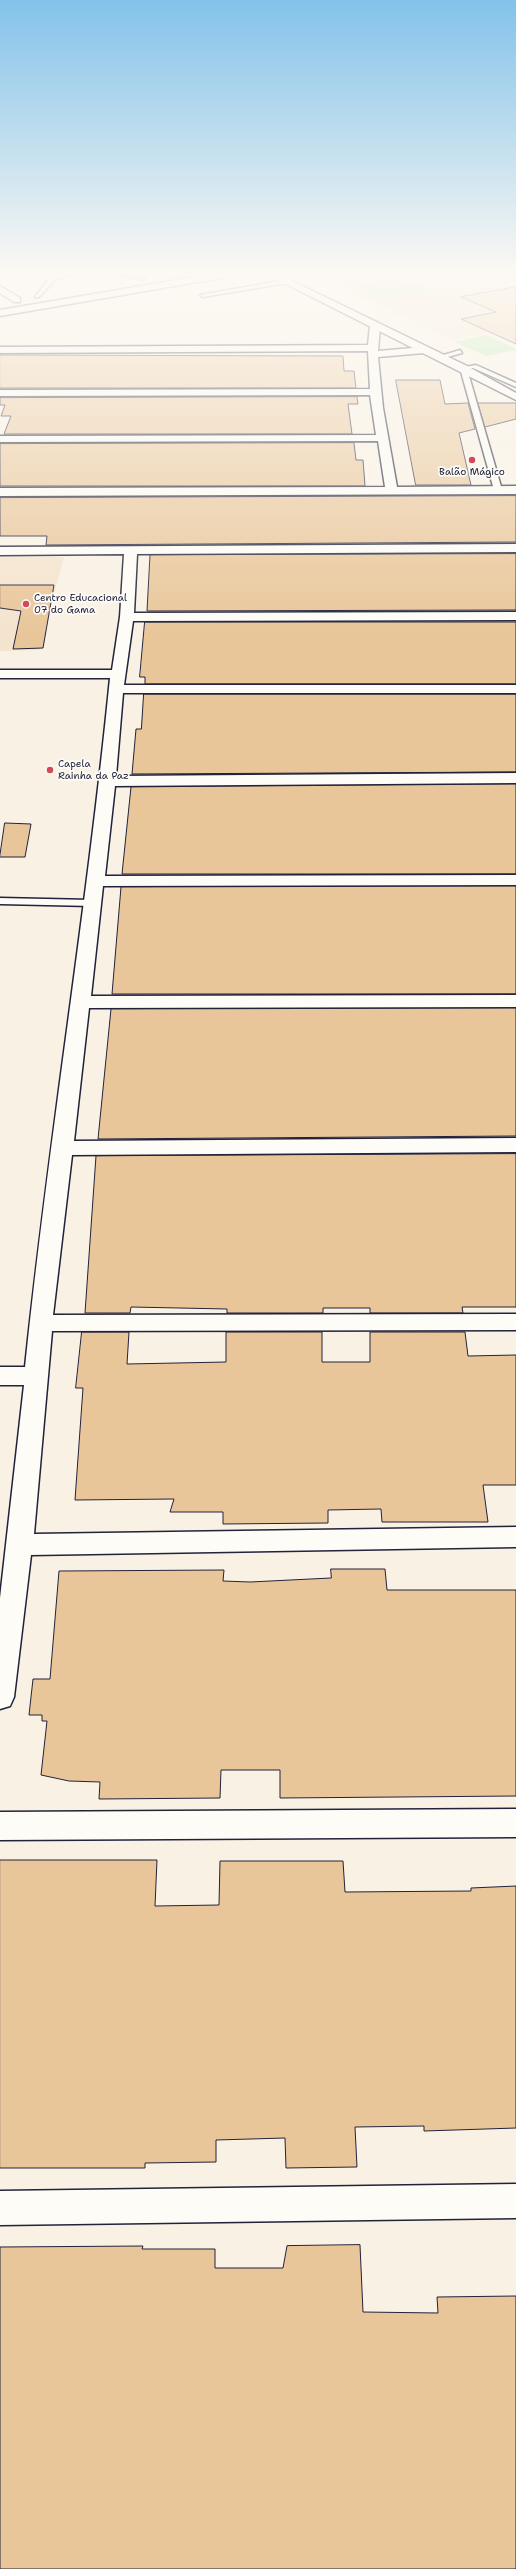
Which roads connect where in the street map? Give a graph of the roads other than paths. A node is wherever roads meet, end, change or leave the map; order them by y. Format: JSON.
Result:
{"nodes":[{"id":1,"x":377,"y":395,"type":"edge"},
{"id":2,"x":471,"y":395,"type":"edge"},
{"id":3,"x":384,"y":438,"type":"junction"},
{"id":4,"x":0,"y":439,"type":"edge"},
{"id":5,"x":498,"y":490,"type":"junction"},
{"id":6,"x":516,"y":490,"type":"edge"},
{"id":7,"x":392,"y":491,"type":"junction"},
{"id":8,"x":0,"y":492,"type":"edge"},
{"id":9,"x":516,"y":548,"type":"edge"},
{"id":10,"x":131,"y":550,"type":"junction"},
{"id":11,"x":0,"y":551,"type":"edge"},
{"id":12,"x":516,"y":616,"type":"edge"},
{"id":13,"x":127,"y":617,"type":"junction"},
{"id":14,"x":0,"y":674,"type":"edge"},
{"id":15,"x":118,"y":682,"type":"junction"},
{"id":16,"x":516,"y":690,"type":"edge"},
{"id":17,"x":516,"y":778,"type":"edge"},
{"id":18,"x":108,"y":781,"type":"junction"},
{"id":19,"x":516,"y":880,"type":"edge"},
{"id":20,"x":95,"y":881,"type":"junction"},
{"id":21,"x":0,"y":901,"type":"edge"},
{"id":22,"x":92,"y":903,"type":"junction"},
{"id":23,"x":516,"y":1001,"type":"edge"},
{"id":24,"x":79,"y":1002,"type":"junction"},
{"id":25,"x":516,"y":1145,"type":"edge"},
{"id":26,"x":62,"y":1148,"type":"junction"},
{"id":27,"x":516,"y":1322,"type":"edge"},
{"id":28,"x":41,"y":1323,"type":"junction"},
{"id":29,"x":0,"y":1376,"type":"edge"},
{"id":30,"x":35,"y":1376,"type":"junction"},
{"id":31,"x":516,"y":1537,"type":"edge"},
{"id":32,"x":20,"y":1545,"type":"junction"},
{"id":33,"x":0,"y":1697,"type":"edge"},
{"id":34,"x":516,"y":1823,"type":"edge"},
{"id":35,"x":0,"y":1826,"type":"edge"},
{"id":36,"x":516,"y":2201,"type":"edge"},
{"id":37,"x":0,"y":2208,"type":"edge"}],
"edges":[{"from":1,"to":3,"type":"street"},
{"from":2,"to":5,"type":"lane"},
{"from":3,"to":4,"type":"street"},
{"from":3,"to":7,"type":"street"},
{"from":5,"to":6,"type":"street"},
{"from":5,"to":7,"type":"street"},
{"from":7,"to":8,"type":"street"},
{"from":9,"to":10,"type":"street"},
{"from":10,"to":11,"type":"street"},
{"from":10,"to":13,"type":"street"},
{"from":12,"to":13,"type":"street"},
{"from":13,"to":15,"type":"street"},
{"from":14,"to":15,"type":"street"},
{"from":15,"to":16,"type":"street"},
{"from":15,"to":18,"type":"street"},
{"from":17,"to":18,"type":"street"},
{"from":18,"to":20,"type":"street"},
{"from":19,"to":20,"type":"street"},
{"from":20,"to":22,"type":"street"},
{"from":21,"to":22,"type":"lane"},
{"from":22,"to":24,"type":"street"},
{"from":23,"to":24,"type":"street"},
{"from":24,"to":26,"type":"street"},
{"from":25,"to":26,"type":"street"},
{"from":26,"to":28,"type":"street"},
{"from":27,"to":28,"type":"street"},
{"from":28,"to":30,"type":"street"},
{"from":29,"to":30,"type":"street"},
{"from":30,"to":32,"type":"street"},
{"from":31,"to":32,"type":"street"},
{"from":32,"to":33,"type":"street"},
{"from":34,"to":35,"type":"street"},
{"from":36,"to":37,"type":"street"}]}
